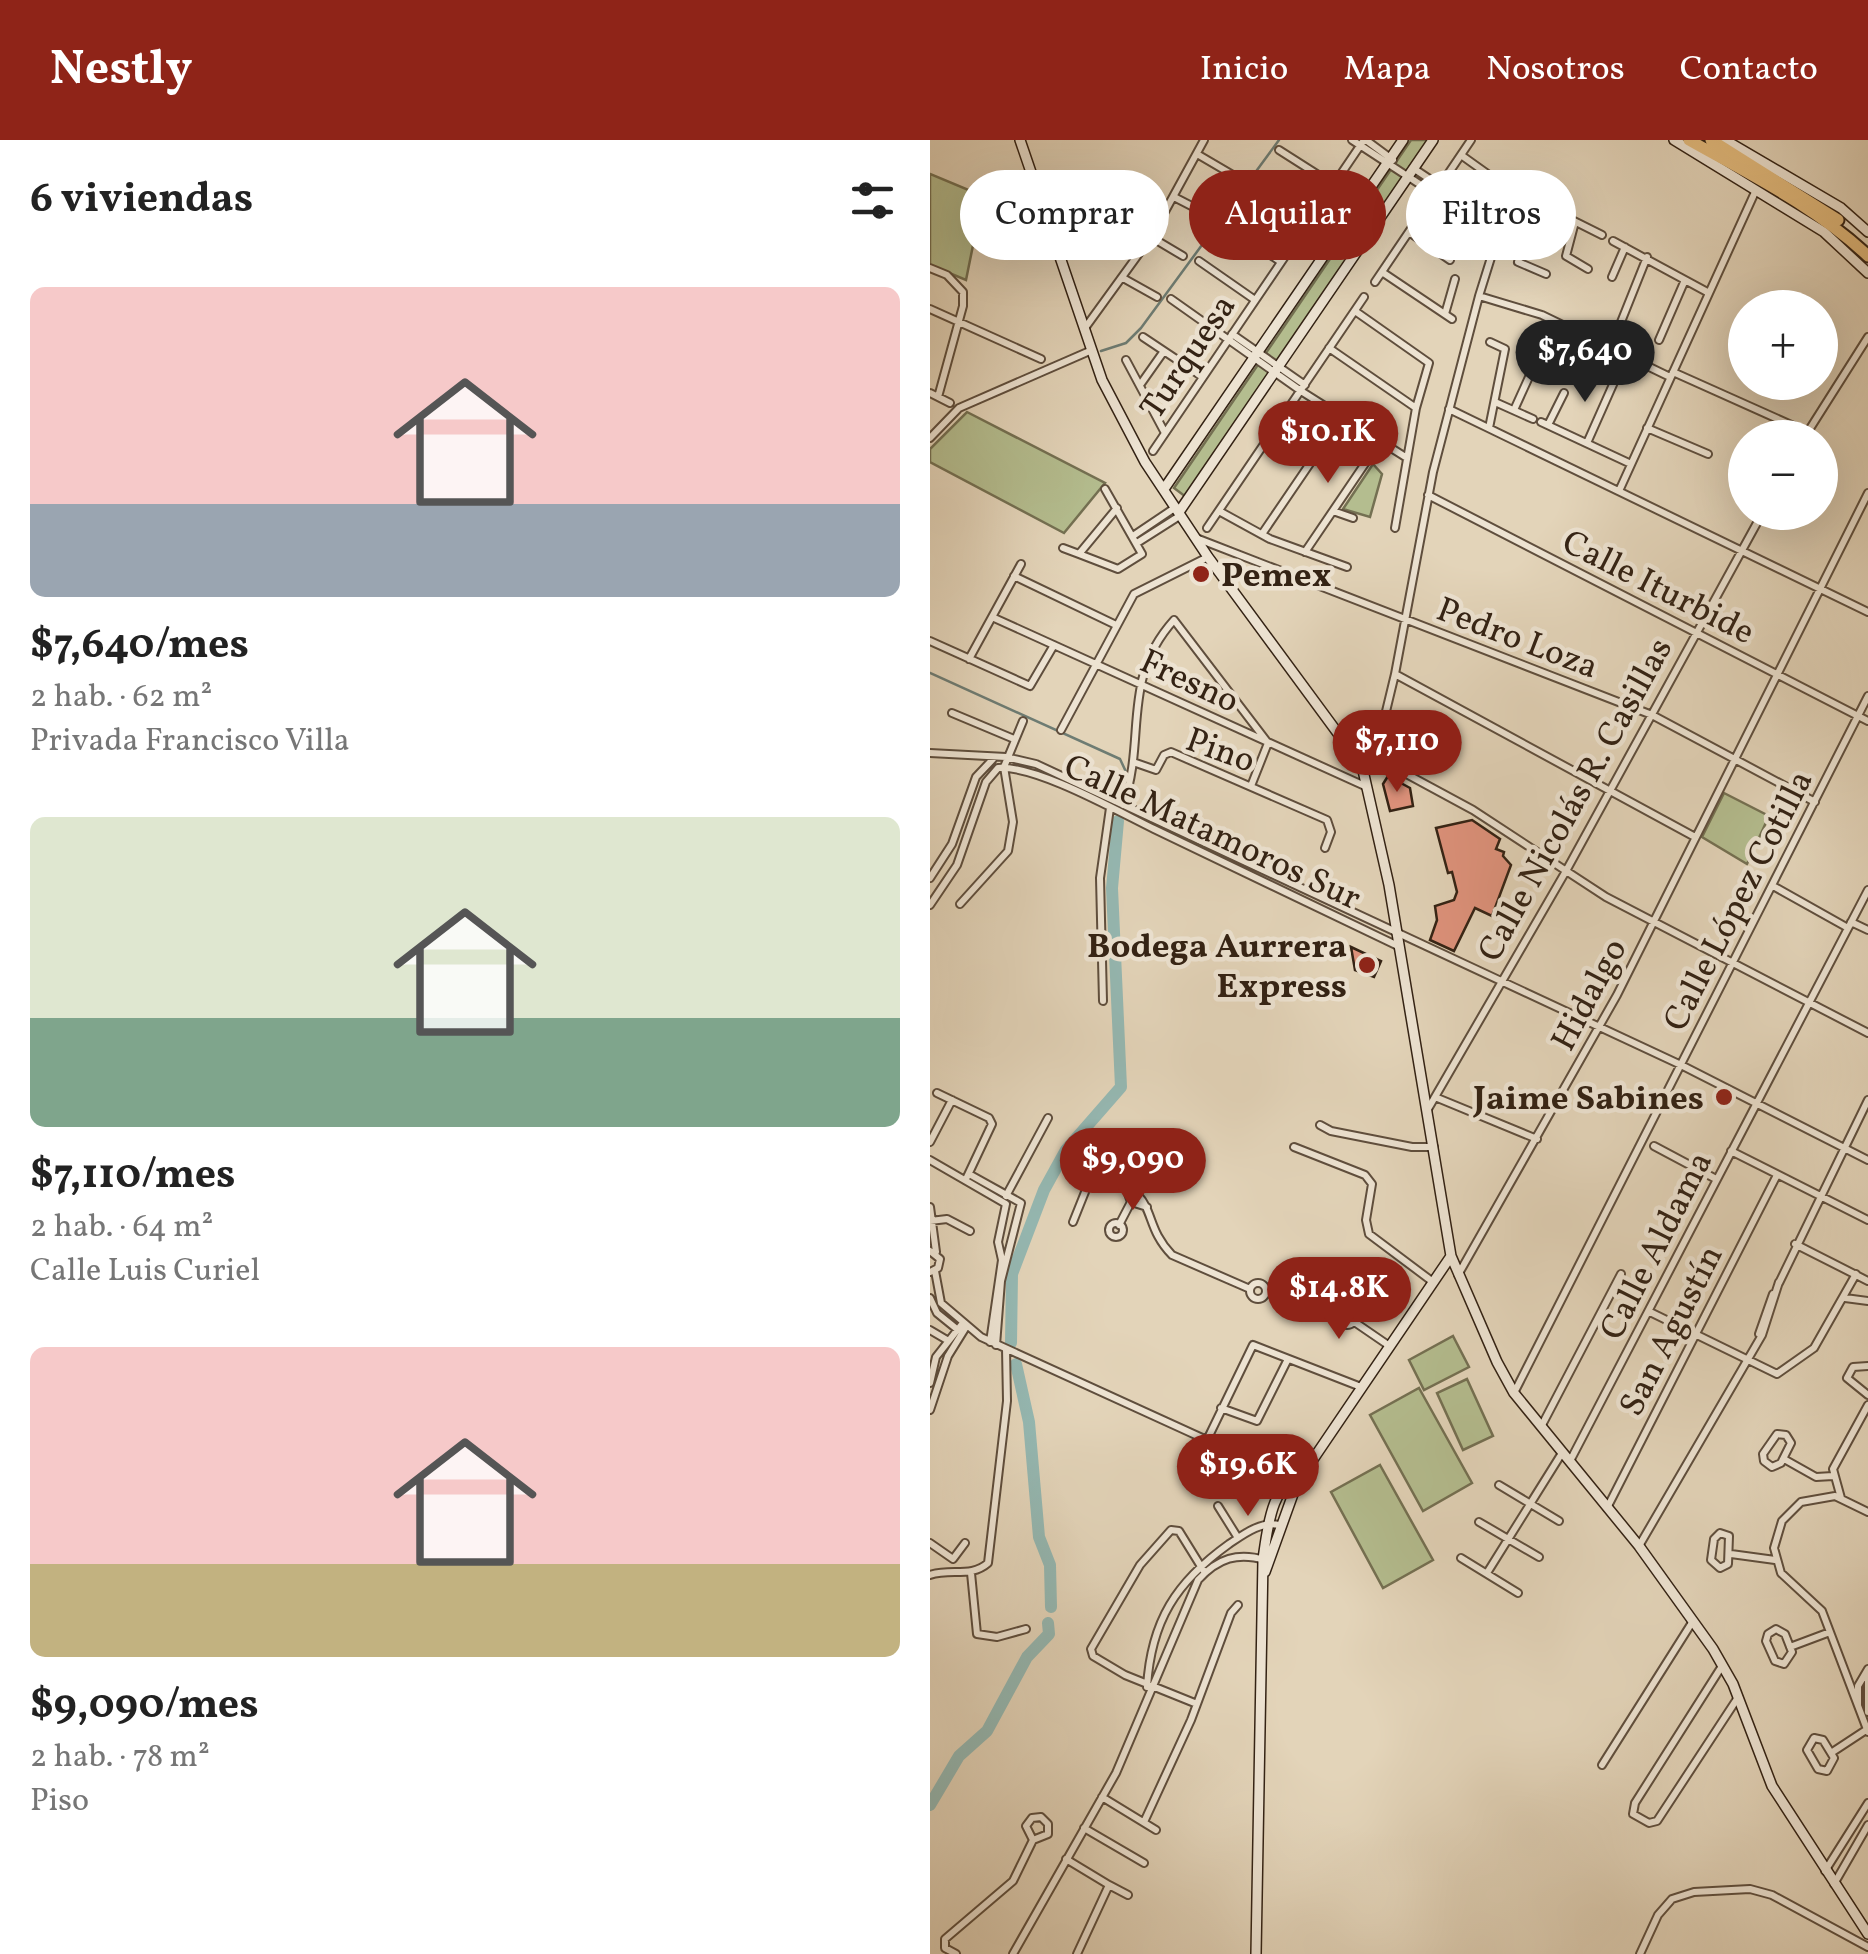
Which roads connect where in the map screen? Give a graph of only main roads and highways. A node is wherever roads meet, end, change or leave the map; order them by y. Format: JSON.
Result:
{"nodes":[{"id":1,"x":1690,"y":140,"type":"edge"},
{"id":2,"x":1711,"y":140,"type":"edge"},
{"id":3,"x":1868,"y":245,"type":"edge"},
{"id":4,"x":1868,"y":256,"type":"edge"}],
"edges":[{"from":1,"to":4,"type":"highway"},
{"from":2,"to":3,"type":"highway"}]}
